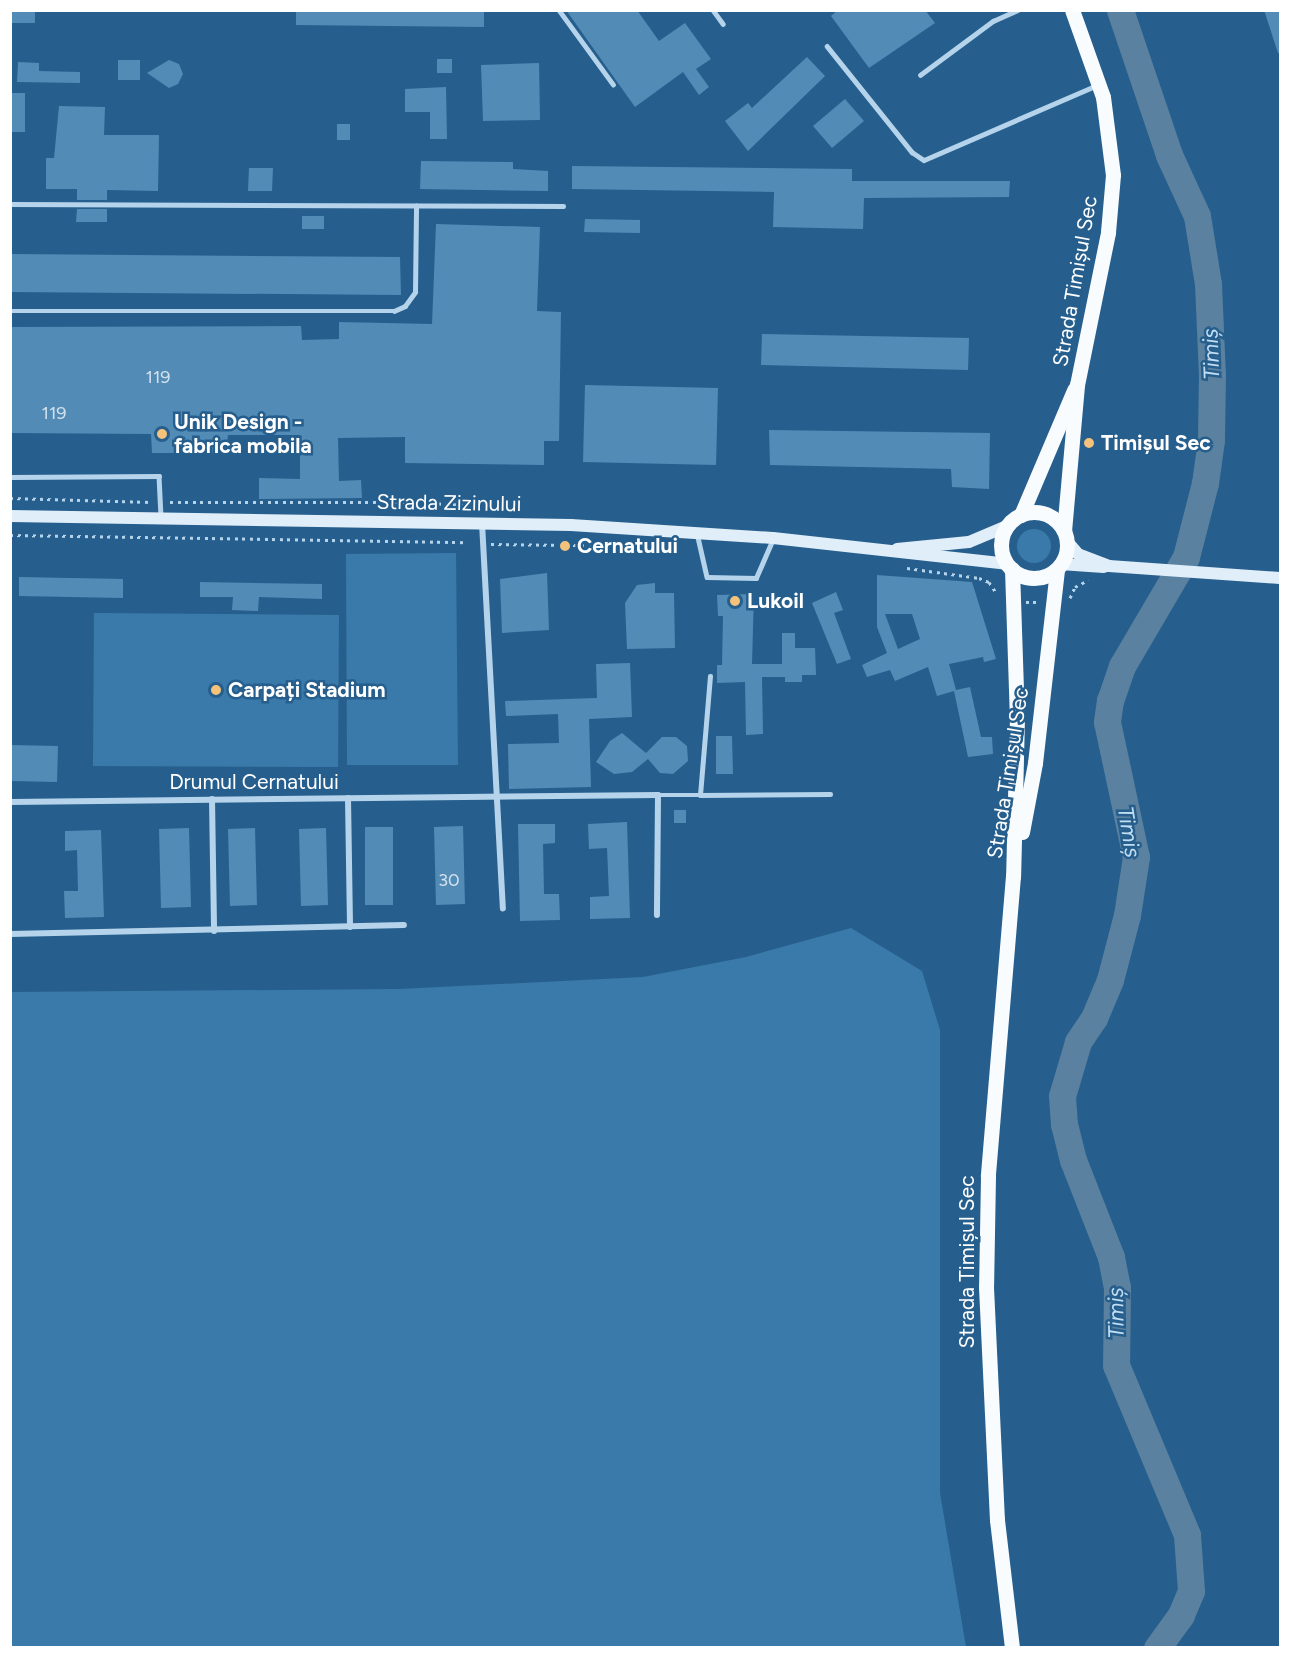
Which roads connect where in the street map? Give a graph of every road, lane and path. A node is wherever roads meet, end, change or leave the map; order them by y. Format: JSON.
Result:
{"nodes":[{"id":1,"x":559,"y":10,"type":"edge"},
{"id":2,"x":713,"y":10,"type":"edge"},
{"id":3,"x":1017,"y":10,"type":"edge"},
{"id":4,"x":1072,"y":10,"type":"edge"},
{"id":5,"x":723,"y":24,"type":"dead end"},
{"id":6,"x":827,"y":46,"type":"dead end"},
{"id":7,"x":920,"y":75,"type":"dead end"},
{"id":8,"x":613,"y":84,"type":"dead end"},
{"id":9,"x":1099,"y":84,"type":"junction"},
{"id":10,"x":10,"y":204,"type":"edge"},
{"id":11,"x":416,"y":206,"type":"junction"},
{"id":12,"x":563,"y":206,"type":"dead end"},
{"id":13,"x":10,"y":311,"type":"edge"},
{"id":14,"x":1077,"y":385,"type":"junction"},
{"id":15,"x":10,"y":477,"type":"edge"},
{"id":16,"x":1021,"y":514,"type":"junction"},
{"id":17,"x":10,"y":516,"type":"edge"},
{"id":18,"x":161,"y":519,"type":"junction"},
{"id":19,"x":482,"y":523,"type":"junction"},
{"id":20,"x":1007,"y":526,"type":"junction"},
{"id":21,"x":697,"y":532,"type":"junction"},
{"id":22,"x":10,"y":535,"type":"edge"},
{"id":23,"x":1065,"y":535,"type":"junction"},
{"id":24,"x":773,"y":538,"type":"junction"},
{"id":25,"x":467,"y":542,"type":"dead end"},
{"id":26,"x":887,"y":549,"type":"junction"},
{"id":27,"x":1059,"y":566,"type":"junction"},
{"id":28,"x":1010,"y":567,"type":"junction"},
{"id":29,"x":1112,"y":567,"type":"junction"},
{"id":30,"x":1281,"y":578,"type":"edge"},
{"id":31,"x":710,"y":676,"type":"dead end"},
{"id":32,"x":830,"y":794,"type":"dead end"},
{"id":33,"x":658,"y":795,"type":"junction"},
{"id":34,"x":700,"y":795,"type":"junction"},
{"id":35,"x":499,"y":797,"type":"junction"},
{"id":36,"x":348,"y":798,"type":"junction"},
{"id":37,"x":212,"y":799,"type":"junction"},
{"id":38,"x":10,"y":802,"type":"edge"},
{"id":39,"x":1013,"y":876,"type":"junction"},
{"id":40,"x":503,"y":908,"type":"dead end"},
{"id":41,"x":657,"y":915,"type":"dead end"},
{"id":42,"x":404,"y":925,"type":"dead end"},
{"id":43,"x":350,"y":927,"type":"junction"},
{"id":44,"x":214,"y":931,"type":"junction"},
{"id":45,"x":10,"y":934,"type":"edge"},
{"id":46,"x":1012,"y":1647,"type":"edge"}],
"edges":[{"from":1,"to":8,"type":"lane"},
{"from":2,"to":5,"type":"lane"},
{"from":3,"to":7,"type":"lane"},
{"from":4,"to":9,"type":"main road","name":"Strada Timișul Sec"},
{"from":6,"to":9,"type":"lane"},
{"from":9,"to":14,"type":"main road","name":"Strada Timișul Sec"},
{"from":10,"to":11,"type":"lane"},
{"from":11,"to":12,"type":"lane"},
{"from":11,"to":13,"type":"lane"},
{"from":14,"to":16,"type":"main road","name":"Strada Timișul Sec"},
{"from":14,"to":23,"type":"main road","name":"Strada Timișul Sec"},
{"from":15,"to":18,"type":"lane"},
{"from":16,"to":20,"type":"main road"},
{"from":16,"to":23,"type":"main road"},
{"from":17,"to":18,"type":"main road","name":"Strada Zizinului"},
{"from":18,"to":19,"type":"main road","name":"Strada Zizinului"},
{"from":19,"to":21,"type":"main road","name":"Strada Zizinului"},
{"from":19,"to":35,"type":"street"},
{"from":20,"to":26,"type":"main road","name":"Strada Zizinului"},
{"from":20,"to":28,"type":"main road"},
{"from":21,"to":24,"type":"main road","name":"Strada Zizinului"},
{"from":21,"to":24,"type":"lane"},
{"from":22,"to":25,"type":"path"},
{"from":23,"to":27,"type":"main road"},
{"from":23,"to":29,"type":"main road"},
{"from":24,"to":26,"type":"main road","name":"Strada Zizinului"},
{"from":26,"to":28,"type":"main road","name":"Strada Zizinului"},
{"from":27,"to":28,"type":"main road"},
{"from":27,"to":29,"type":"main road"},
{"from":27,"to":39,"type":"main road","name":"Strada Timișul Sec"},
{"from":28,"to":39,"type":"main road","name":"Strada Timișul Sec"},
{"from":29,"to":30,"type":"main road"},
{"from":31,"to":34,"type":"lane"},
{"from":32,"to":34,"type":"lane"},
{"from":33,"to":34,"type":"lane"},
{"from":33,"to":35,"type":"street","name":"Drumul Cernatului"},
{"from":33,"to":41,"type":"street"},
{"from":35,"to":36,"type":"street","name":"Drumul Cernatului"},
{"from":35,"to":40,"type":"street"},
{"from":36,"to":37,"type":"street","name":"Drumul Cernatului"},
{"from":36,"to":43,"type":"street"},
{"from":37,"to":38,"type":"street","name":"Drumul Cernatului"},
{"from":37,"to":44,"type":"street"},
{"from":39,"to":46,"type":"main road","name":"Strada Timișul Sec"},
{"from":42,"to":43,"type":"street"},
{"from":43,"to":44,"type":"street"},
{"from":44,"to":45,"type":"street"}]}
